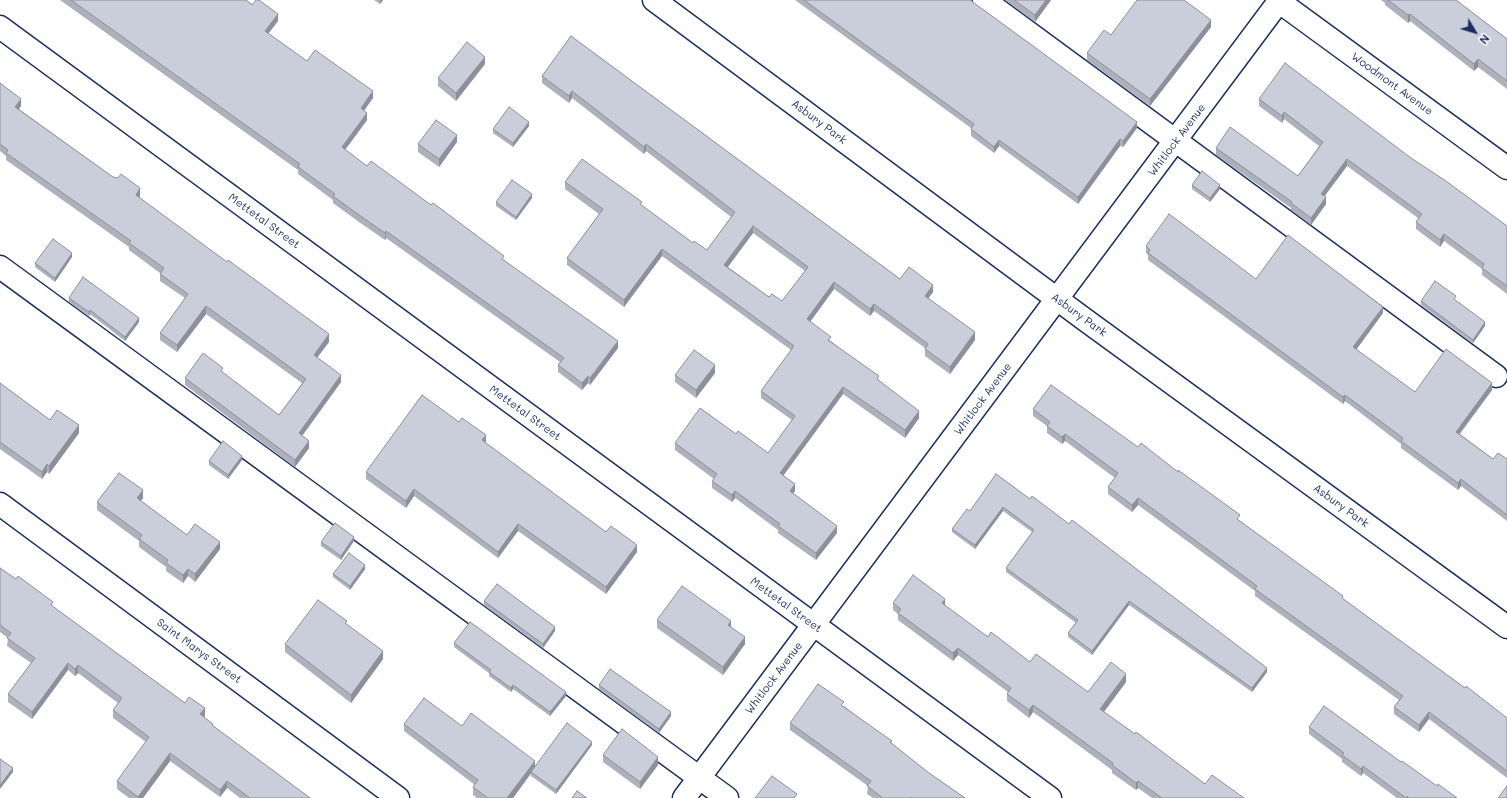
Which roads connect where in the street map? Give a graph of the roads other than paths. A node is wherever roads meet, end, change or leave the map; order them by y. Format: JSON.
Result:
{"nodes":[{"id":1,"x":654,"y":0,"type":"edge"},
{"id":2,"x":984,"y":0,"type":"edge"},
{"id":3,"x":1279,"y":0,"type":"edge"},
{"id":4,"x":0,"y":27,"type":"edge"},
{"id":5,"x":1176,"y":141,"type":"junction"},
{"id":6,"x":1507,"y":168,"type":"edge"},
{"id":7,"x":0,"y":267,"type":"edge"},
{"id":8,"x":1057,"y":299,"type":"junction"},
{"id":9,"x":1496,"y":376,"type":"dead end"},
{"id":10,"x":0,"y":504,"type":"edge"},
{"id":11,"x":814,"y":626,"type":"junction"},
{"id":12,"x":1507,"y":627,"type":"edge"},
{"id":13,"x":699,"y":778,"type":"junction"},
{"id":14,"x":398,"y":798,"type":"edge"},
{"id":15,"x":684,"y":798,"type":"edge"},
{"id":16,"x":727,"y":798,"type":"edge"},
{"id":17,"x":1050,"y":798,"type":"edge"}],
"edges":[{"from":1,"to":8,"type":"street","name":"Asbury Park"},
{"from":2,"to":5,"type":"street"},
{"from":3,"to":5,"type":"street","name":"Whitlock Avenue"},
{"from":3,"to":6,"type":"street","name":"Woodmont Avenue"},
{"from":4,"to":11,"type":"street","name":"Mettetal Street"},
{"from":5,"to":8,"type":"street","name":"Whitlock Avenue"},
{"from":5,"to":9,"type":"street"},
{"from":7,"to":13,"type":"street"},
{"from":8,"to":11,"type":"street","name":"Whitlock Avenue"},
{"from":8,"to":12,"type":"street","name":"Asbury Park"},
{"from":10,"to":14,"type":"street","name":"Saint Marys Street"},
{"from":11,"to":13,"type":"street","name":"Whitlock Avenue"},
{"from":11,"to":17,"type":"street","name":"Mettetal Street"},
{"from":13,"to":15,"type":"street","name":"Whitlock Avenue"},
{"from":13,"to":16,"type":"street"}]}
